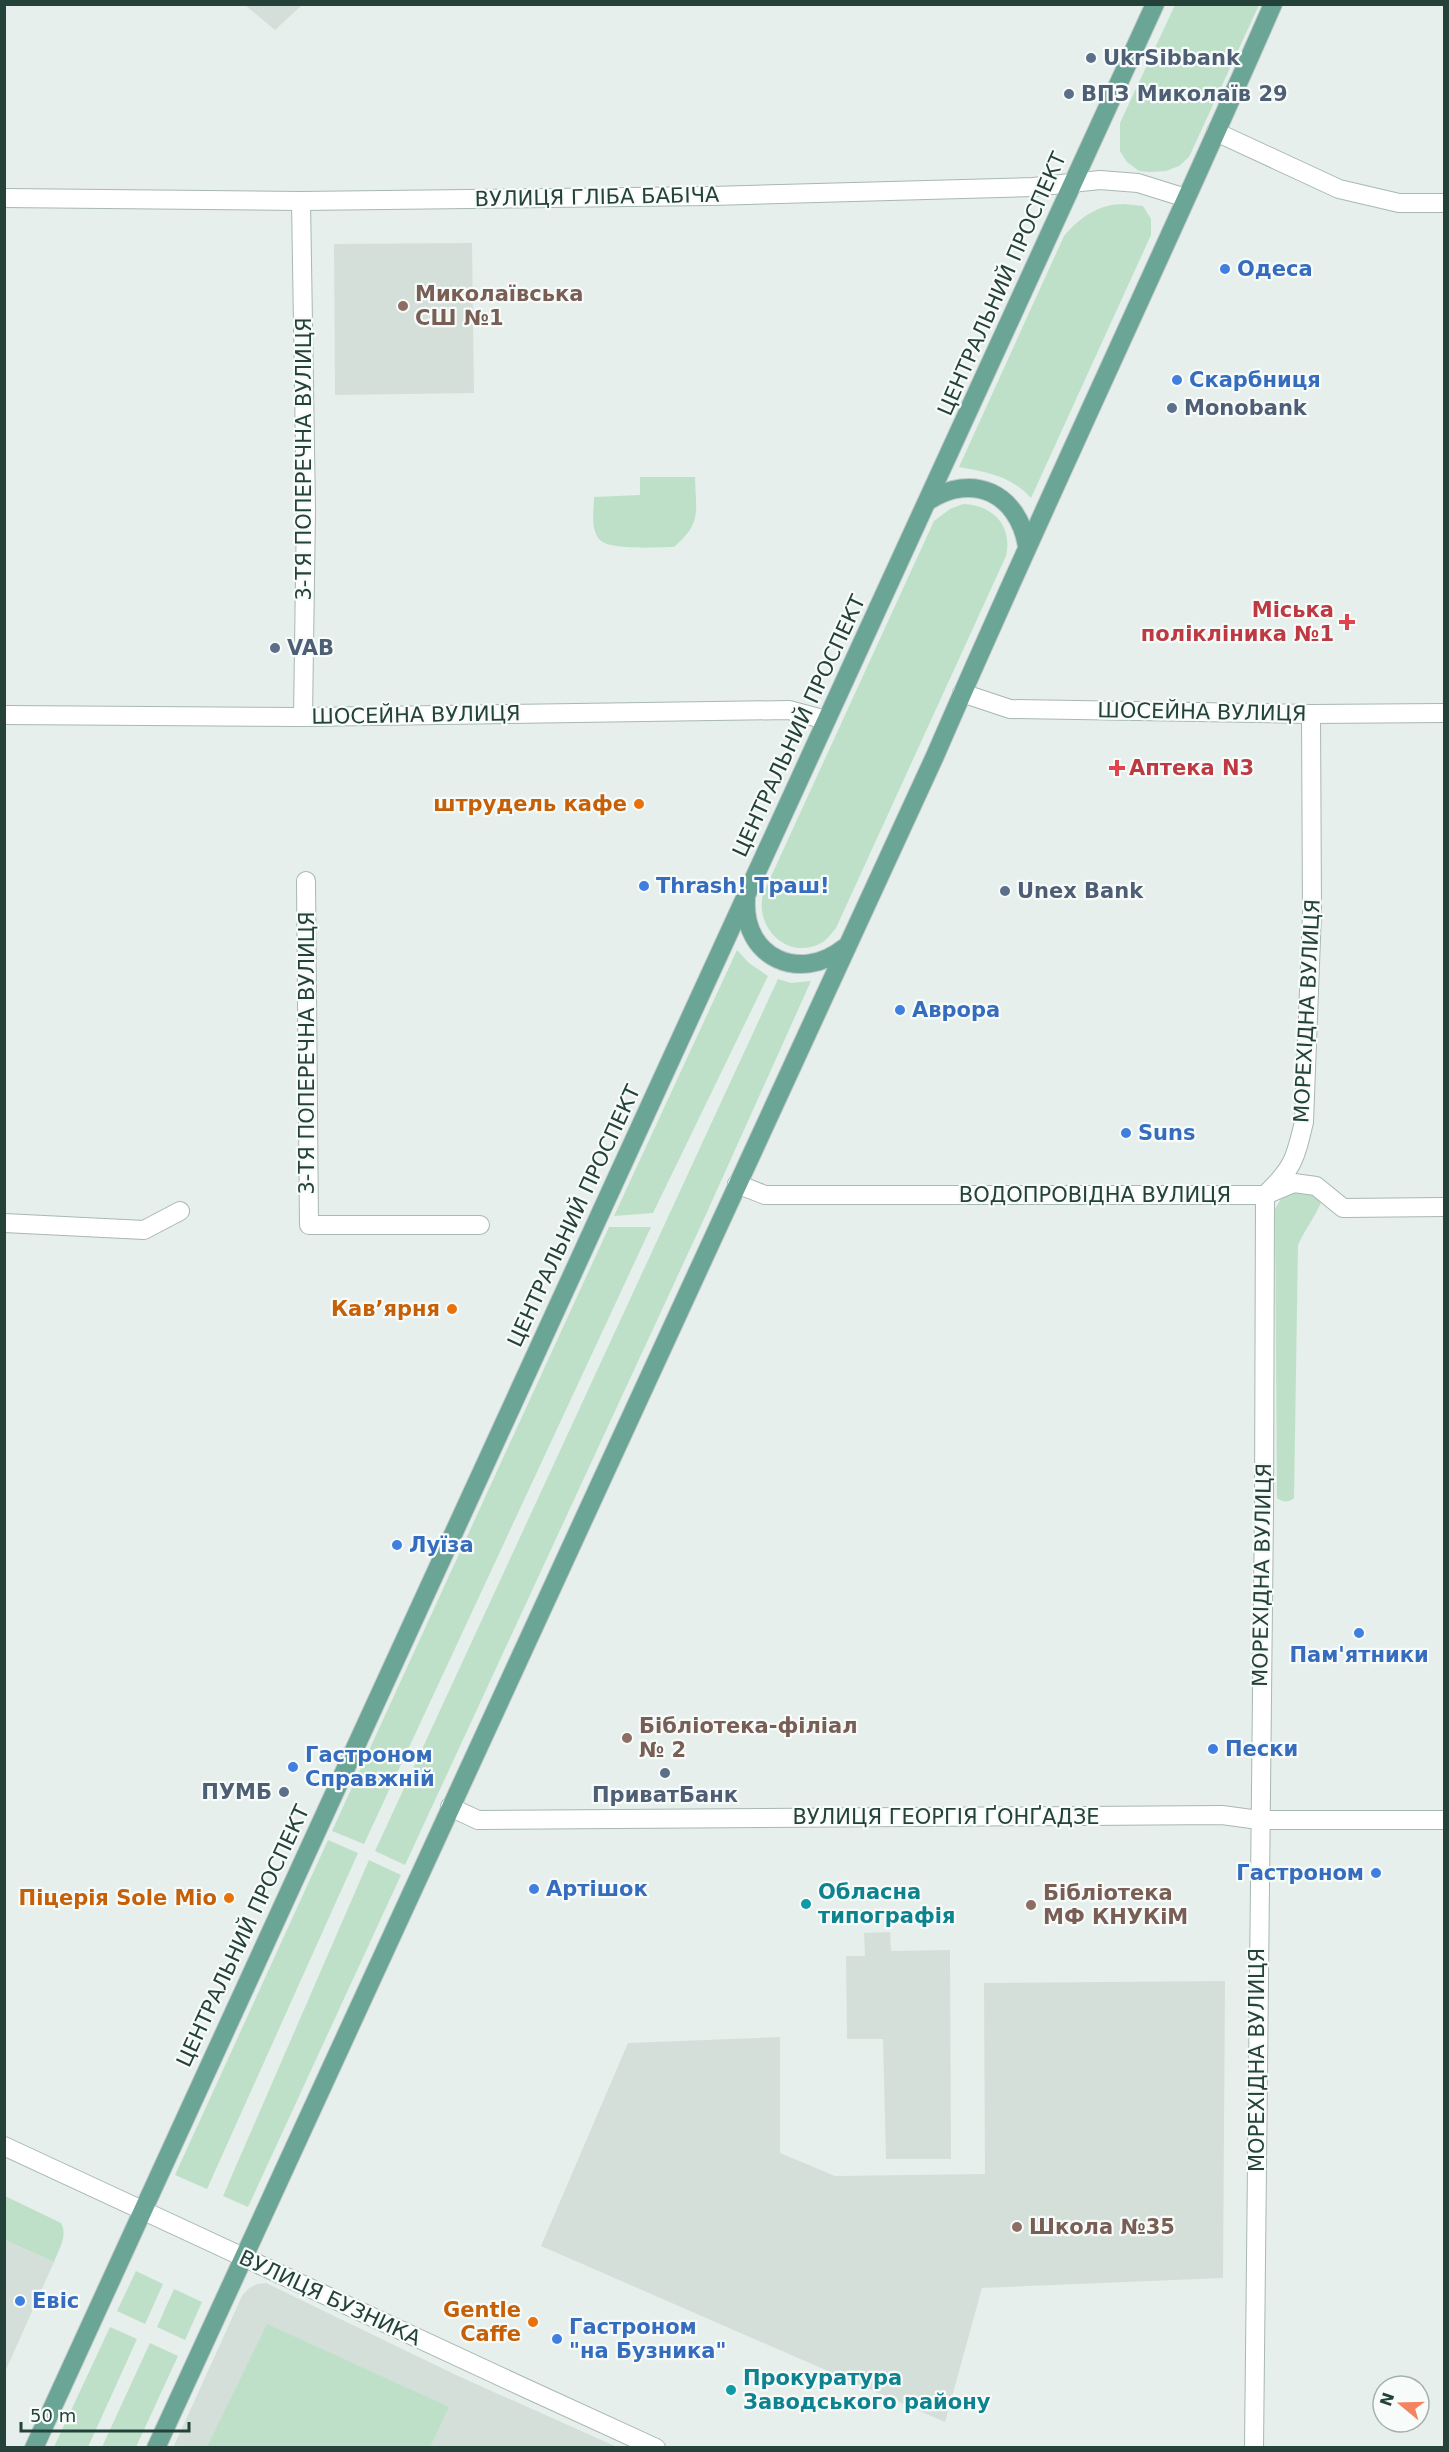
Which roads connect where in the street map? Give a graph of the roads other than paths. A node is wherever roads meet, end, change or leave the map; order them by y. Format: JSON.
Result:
{"nodes":[{"id":1,"x":1155,"y":4,"type":"edge"},
{"id":2,"x":1273,"y":4,"type":"edge"},
{"id":3,"x":1216,"y":132,"type":"junction"},
{"id":4,"x":1072,"y":184,"type":"junction"},
{"id":5,"x":4,"y":198,"type":"edge"},
{"id":6,"x":1186,"y":198,"type":"junction"},
{"id":7,"x":301,"y":201,"type":"junction"},
{"id":8,"x":1444,"y":203,"type":"edge"},
{"id":9,"x":928,"y":501,"type":"junction"},
{"id":10,"x":1027,"y":546,"type":"junction"},
{"id":11,"x":962,"y":693,"type":"junction"},
{"id":12,"x":1444,"y":713,"type":"edge"},
{"id":13,"x":1311,"y":714,"type":"junction"},
{"id":14,"x":4,"y":715,"type":"edge"},
{"id":15,"x":303,"y":717,"type":"junction"},
{"id":16,"x":826,"y":720,"type":"junction"},
{"id":17,"x":306,"y":881,"type":"dead end"},
{"id":18,"x":747,"y":895,"type":"junction"},
{"id":19,"x":844,"y":948,"type":"junction"},
{"id":20,"x":737,"y":1184,"type":"junction"},
{"id":21,"x":1265,"y":1196,"type":"junction"},
{"id":22,"x":1444,"y":1207,"type":"edge"},
{"id":23,"x":180,"y":1211,"type":"dead end"},
{"id":24,"x":4,"y":1223,"type":"edge"},
{"id":25,"x":480,"y":1225,"type":"dead end"},
{"id":26,"x":450,"y":1807,"type":"junction"},
{"id":27,"x":1259,"y":1820,"type":"junction"},
{"id":28,"x":1444,"y":1820,"type":"edge"},
{"id":29,"x":4,"y":2146,"type":"edge"},
{"id":30,"x":142,"y":2211,"type":"junction"},
{"id":31,"x":243,"y":2257,"type":"junction"},
{"id":32,"x":34,"y":2448,"type":"edge"},
{"id":33,"x":156,"y":2448,"type":"edge"},
{"id":34,"x":656,"y":2448,"type":"edge"},
{"id":35,"x":1254,"y":2448,"type":"edge"}],
"edges":[{"from":1,"to":4,"type":"main road","name":"ЦЕНТРАЛЬНИЙ ПРОСПЕКТ"},
{"from":2,"to":3,"type":"main road"},
{"from":3,"to":6,"type":"main road"},
{"from":3,"to":8,"type":"street"},
{"from":4,"to":6,"type":"street","name":"ВУЛИЦЯ ГЛІБА БАБІЧА"},
{"from":4,"to":7,"type":"street","name":"ВУЛИЦЯ ГЛІБА БАБІЧА"},
{"from":4,"to":9,"type":"main road","name":"ЦЕНТРАЛЬНИЙ ПРОСПЕКТ"},
{"from":5,"to":7,"type":"street","name":"ВУЛИЦЯ ГЛІБА БАБІЧА"},
{"from":6,"to":10,"type":"main road"},
{"from":7,"to":15,"type":"street","name":"3-ТЯ ПОПЕРЕЧНА ВУЛИЦЯ"},
{"from":9,"to":10,"type":"main road"},
{"from":9,"to":16,"type":"main road","name":"ЦЕНТРАЛЬНИЙ ПРОСПЕКТ"},
{"from":10,"to":11,"type":"main road"},
{"from":11,"to":13,"type":"street","name":"ШОСЕЙНА ВУЛИЦЯ"},
{"from":11,"to":19,"type":"main road"},
{"from":12,"to":13,"type":"street","name":"ШОСЕЙНА ВУЛИЦЯ"},
{"from":13,"to":21,"type":"street","name":"МОРЕХІДНА ВУЛИЦЯ"},
{"from":14,"to":15,"type":"street","name":"ШОСЕЙНА ВУЛИЦЯ"},
{"from":15,"to":16,"type":"street","name":"ШОСЕЙНА ВУЛИЦЯ"},
{"from":16,"to":18,"type":"main road","name":"ЦЕНТРАЛЬНИЙ ПРОСПЕКТ"},
{"from":17,"to":25,"type":"street","name":"3-ТЯ ПОПЕРЕЧНА ВУЛИЦЯ"},
{"from":18,"to":19,"type":"main road"},
{"from":18,"to":30,"type":"main road","name":"ЦЕНТРАЛЬНИЙ ПРОСПЕКТ"},
{"from":19,"to":20,"type":"main road"},
{"from":20,"to":21,"type":"street","name":"ВОДОПРОВІДНА ВУЛИЦЯ"},
{"from":20,"to":26,"type":"main road"},
{"from":21,"to":22,"type":"street","name":"ВОДОПРОВІДНА ВУЛИЦЯ"},
{"from":21,"to":27,"type":"street","name":"МОРЕХІДНА ВУЛИЦЯ"},
{"from":23,"to":24,"type":"street"},
{"from":26,"to":27,"type":"street","name":"ВУЛИЦЯ ГЕОРГІЯ ҐОНҐАДЗЕ"},
{"from":26,"to":31,"type":"main road"},
{"from":27,"to":28,"type":"street","name":"ВУЛИЦЯ ГЕОРГІЯ ҐОНҐАДЗЕ"},
{"from":27,"to":35,"type":"street","name":"МОРЕХІДНА ВУЛИЦЯ"},
{"from":29,"to":30,"type":"street","name":"ВУЛИЦЯ БУЗНИКА"},
{"from":30,"to":31,"type":"street","name":"ВУЛИЦЯ БУЗНИКА"},
{"from":30,"to":32,"type":"main road","name":"ЦЕНТРАЛЬНИЙ ПРОСПЕКТ"},
{"from":31,"to":33,"type":"main road"},
{"from":31,"to":34,"type":"street","name":"ВУЛИЦЯ БУЗНИКА"}]}
